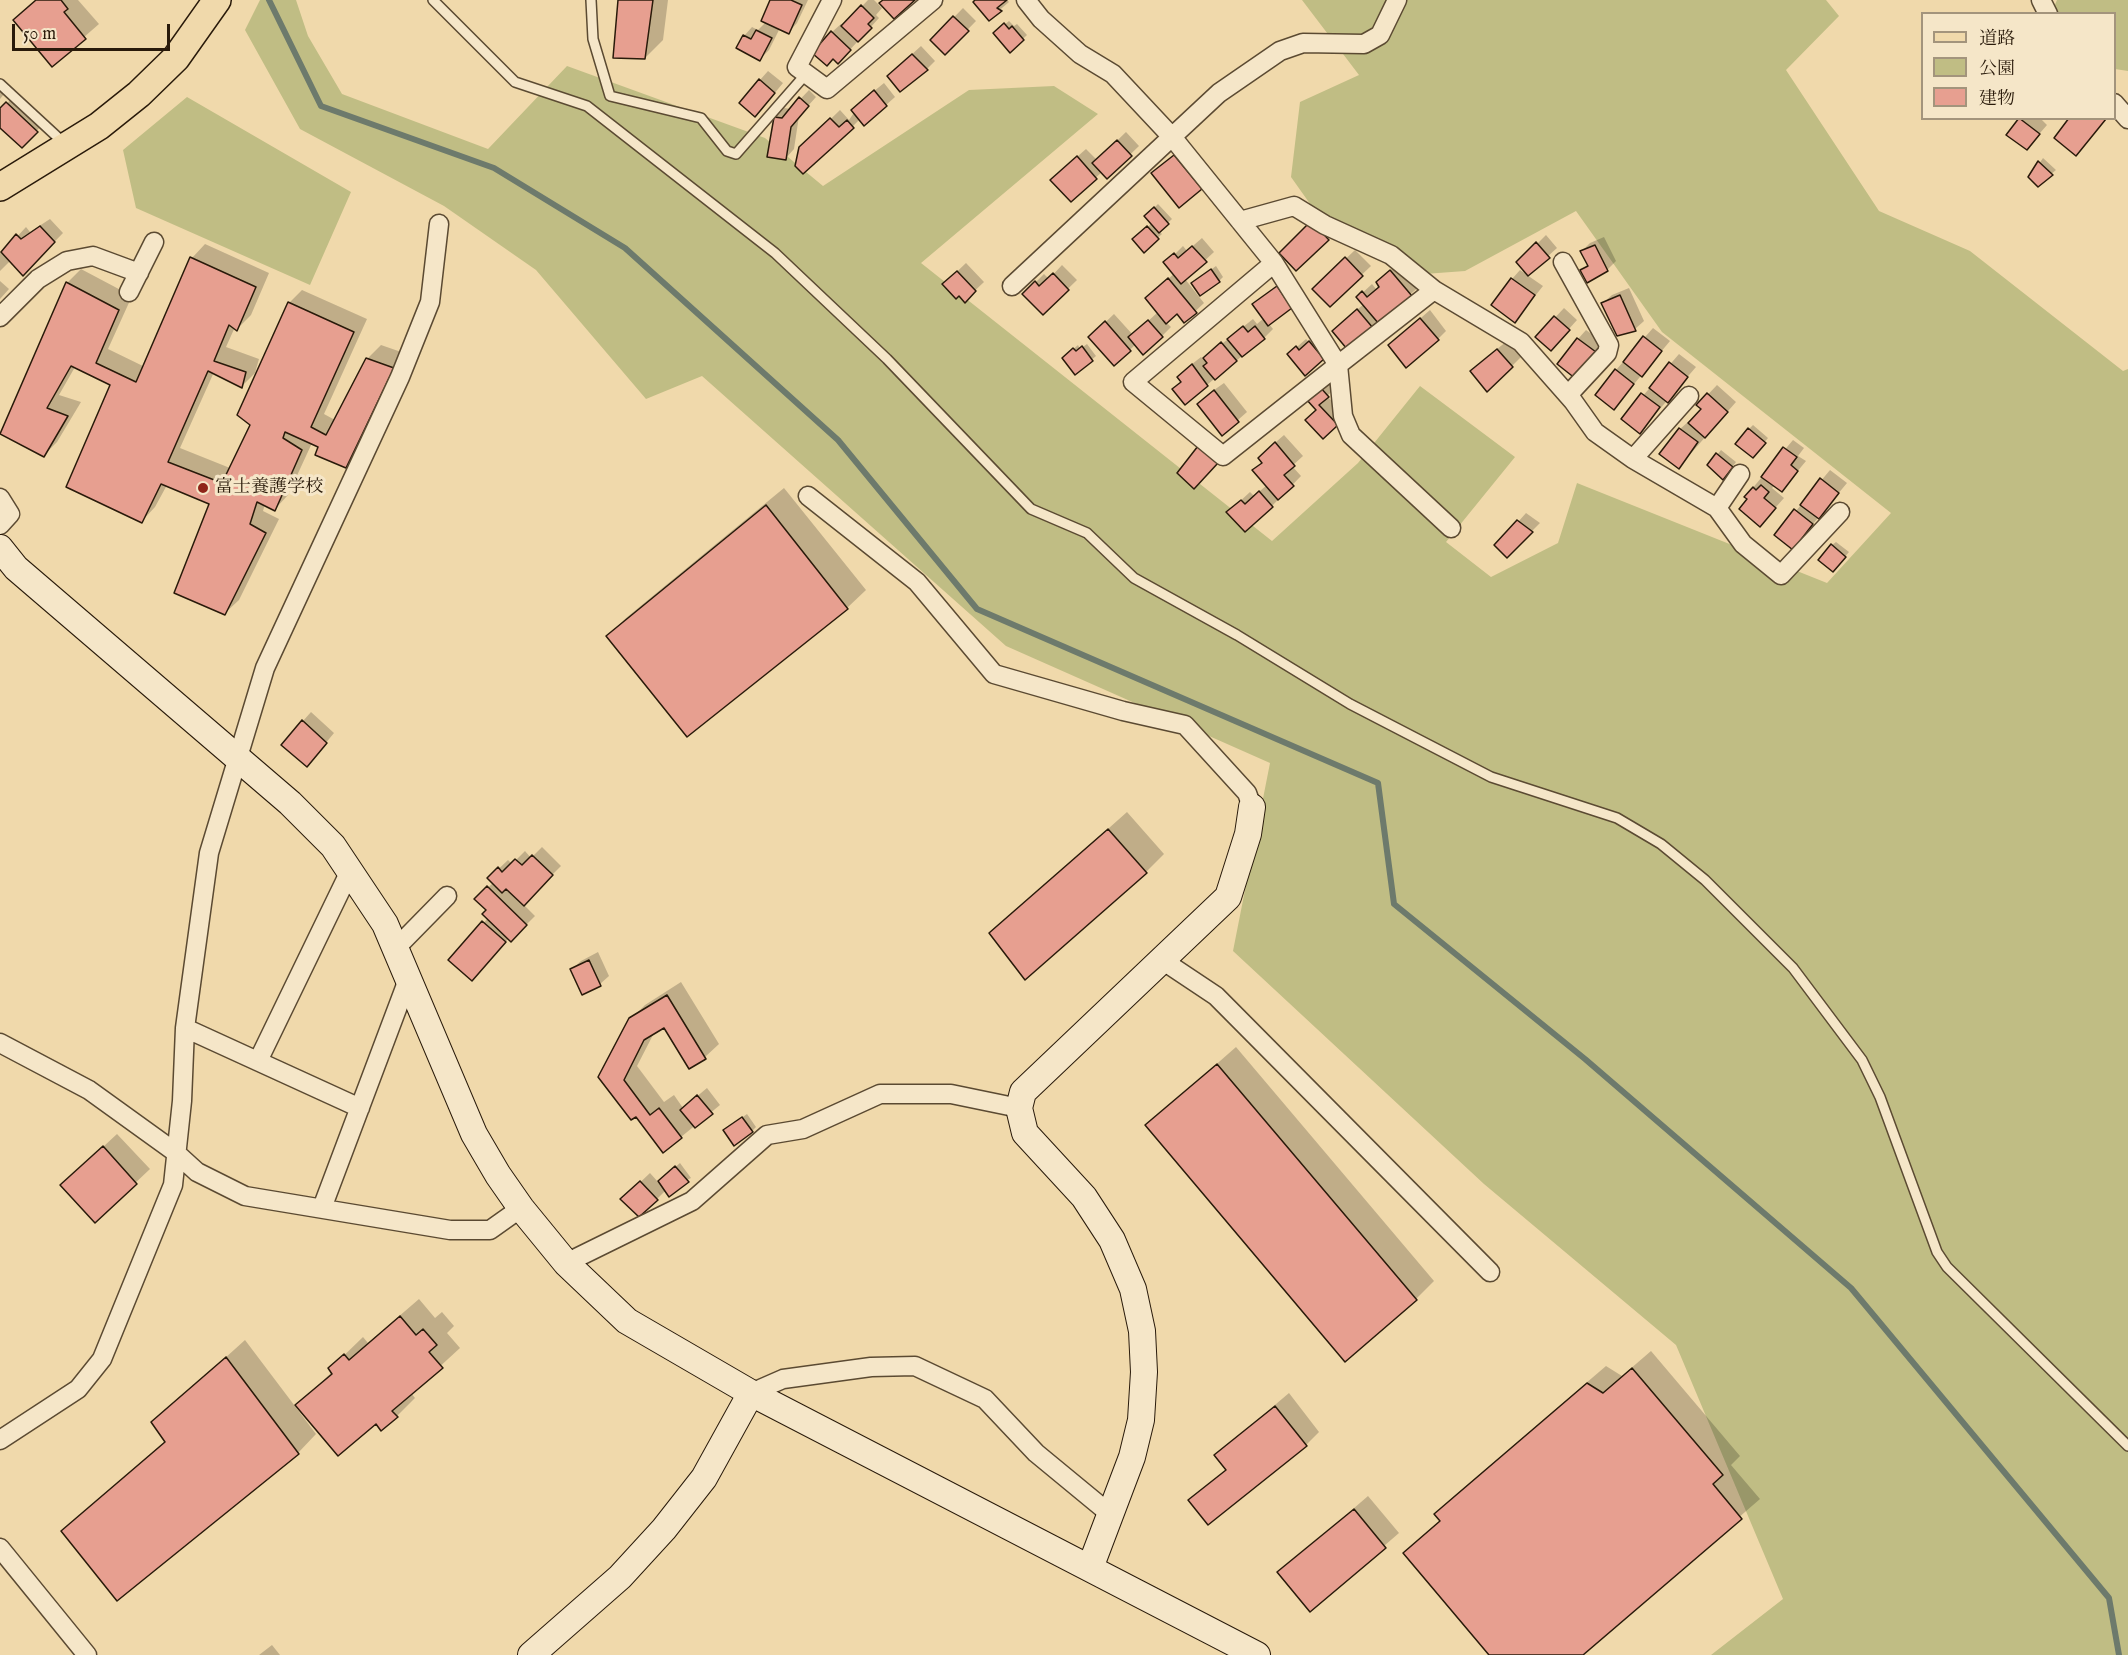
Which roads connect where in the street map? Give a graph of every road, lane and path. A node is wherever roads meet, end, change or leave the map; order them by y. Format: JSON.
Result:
{"nodes":[{"id":1,"x":217,"y":0,"type":"edge"},
{"id":2,"x":433,"y":0,"type":"edge"},
{"id":3,"x":591,"y":0,"type":"edge"},
{"id":4,"x":832,"y":0,"type":"edge"},
{"id":5,"x":933,"y":0,"type":"edge"},
{"id":6,"x":1026,"y":0,"type":"edge"},
{"id":7,"x":1397,"y":0,"type":"edge"},
{"id":8,"x":806,"y":74,"type":"junction"},
{"id":9,"x":0,"y":84,"type":"edge"},
{"id":10,"x":2116,"y":104,"type":"edge"},
{"id":11,"x":2128,"y":119,"type":"edge"},
{"id":12,"x":1173,"y":138,"type":"junction"},
{"id":13,"x":67,"y":146,"type":"junction"},
{"id":14,"x":0,"y":187,"type":"edge"},
{"id":15,"x":1240,"y":221,"type":"junction"},
{"id":16,"x":439,"y":224,"type":"dead end"},
{"id":17,"x":154,"y":242,"type":"dead end"},
{"id":18,"x":1563,"y":262,"type":"dead end"},
{"id":19,"x":1274,"y":263,"type":"junction"},
{"id":20,"x":139,"y":273,"type":"junction"},
{"id":21,"x":1012,"y":286,"type":"dead end"},
{"id":22,"x":1434,"y":290,"type":"junction"},
{"id":23,"x":129,"y":292,"type":"dead end"},
{"id":24,"x":0,"y":317,"type":"edge"},
{"id":25,"x":1338,"y":364,"type":"junction"},
{"id":26,"x":1568,"y":395,"type":"junction"},
{"id":27,"x":1689,"y":396,"type":"dead end"},
{"id":28,"x":1633,"y":459,"type":"junction"},
{"id":29,"x":1740,"y":474,"type":"dead end"},
{"id":30,"x":808,"y":496,"type":"dead end"},
{"id":31,"x":0,"y":498,"type":"edge"},
{"id":32,"x":1717,"y":508,"type":"junction"},
{"id":33,"x":1840,"y":512,"type":"dead end"},
{"id":34,"x":0,"y":525,"type":"edge"},
{"id":35,"x":1451,"y":528,"type":"dead end"},
{"id":36,"x":0,"y":548,"type":"edge"},
{"id":37,"x":238,"y":760,"type":"junction"},
{"id":38,"x":1252,"y":807,"type":"joint"},
{"id":39,"x":350,"y":871,"type":"junction"},
{"id":40,"x":447,"y":896,"type":"dead end"},
{"id":41,"x":396,"y":948,"type":"junction"},
{"id":42,"x":1162,"y":960,"type":"junction"},
{"id":43,"x":409,"y":977,"type":"junction"},
{"id":44,"x":185,"y":1028,"type":"junction"},
{"id":45,"x":0,"y":1043,"type":"edge"},
{"id":46,"x":258,"y":1061,"type":"junction"},
{"id":47,"x":360,"y":1108,"type":"junction"},
{"id":48,"x":1019,"y":1108,"type":"junction"},
{"id":49,"x":175,"y":1152,"type":"junction"},
{"id":50,"x":322,"y":1208,"type":"junction"},
{"id":51,"x":521,"y":1208,"type":"junction"},
{"id":52,"x":566,"y":1263,"type":"junction"},
{"id":53,"x":1490,"y":1272,"type":"dead end"},
{"id":54,"x":751,"y":1393,"type":"junction"},
{"id":55,"x":0,"y":1440,"type":"edge"},
{"id":56,"x":2128,"y":1446,"type":"edge"},
{"id":57,"x":1110,"y":1514,"type":"junction"},
{"id":58,"x":0,"y":1548,"type":"edge"},
{"id":59,"x":1089,"y":1568,"type":"junction"},
{"id":60,"x":87,"y":1655,"type":"edge"},
{"id":61,"x":531,"y":1655,"type":"edge"},
{"id":62,"x":1257,"y":1655,"type":"edge"}],
"edges":[{"from":1,"to":13,"type":"main road"},
{"from":2,"to":56,"type":"lane"},
{"from":3,"to":8,"type":"lane"},
{"from":4,"to":8,"type":"street"},
{"from":5,"to":8,"type":"street"},
{"from":6,"to":12,"type":"street"},
{"from":7,"to":12,"type":"street"},
{"from":9,"to":13,"type":"lane"},
{"from":10,"to":11,"type":"street"},
{"from":12,"to":15,"type":"street"},
{"from":12,"to":21,"type":"street"},
{"from":13,"to":14,"type":"main road"},
{"from":15,"to":19,"type":"street"},
{"from":15,"to":22,"type":"street"},
{"from":16,"to":37,"type":"street"},
{"from":17,"to":20,"type":"street"},
{"from":18,"to":26,"type":"street"},
{"from":19,"to":25,"type":"street"},
{"from":19,"to":25,"type":"street"},
{"from":20,"to":23,"type":"street"},
{"from":20,"to":24,"type":"street"},
{"from":22,"to":25,"type":"street"},
{"from":22,"to":26,"type":"street"},
{"from":25,"to":35,"type":"street"},
{"from":26,"to":28,"type":"street"},
{"from":27,"to":28,"type":"street"},
{"from":28,"to":32,"type":"street"},
{"from":29,"to":32,"type":"street"},
{"from":30,"to":38,"type":"street"},
{"from":31,"to":34,"type":"street"},
{"from":32,"to":33,"type":"street"},
{"from":36,"to":37,"type":"street"},
{"from":37,"to":39,"type":"street"},
{"from":37,"to":44,"type":"street"},
{"from":38,"to":42,"type":"street"},
{"from":39,"to":41,"type":"street"},
{"from":39,"to":46,"type":"street"},
{"from":40,"to":41,"type":"street"},
{"from":41,"to":43,"type":"street"},
{"from":42,"to":48,"type":"street"},
{"from":42,"to":53,"type":"street"},
{"from":43,"to":47,"type":"street"},
{"from":43,"to":51,"type":"street"},
{"from":44,"to":46,"type":"street"},
{"from":44,"to":49,"type":"street"},
{"from":45,"to":49,"type":"street"},
{"from":46,"to":47,"type":"street"},
{"from":47,"to":50,"type":"street"},
{"from":48,"to":52,"type":"street"},
{"from":48,"to":57,"type":"street"},
{"from":49,"to":50,"type":"street"},
{"from":49,"to":55,"type":"street"},
{"from":50,"to":51,"type":"street"},
{"from":51,"to":52,"type":"street"},
{"from":52,"to":54,"type":"street"},
{"from":54,"to":57,"type":"street"},
{"from":54,"to":59,"type":"street"},
{"from":54,"to":61,"type":"street"},
{"from":57,"to":59,"type":"street"},
{"from":58,"to":60,"type":"street"},
{"from":59,"to":62,"type":"street"}]}
